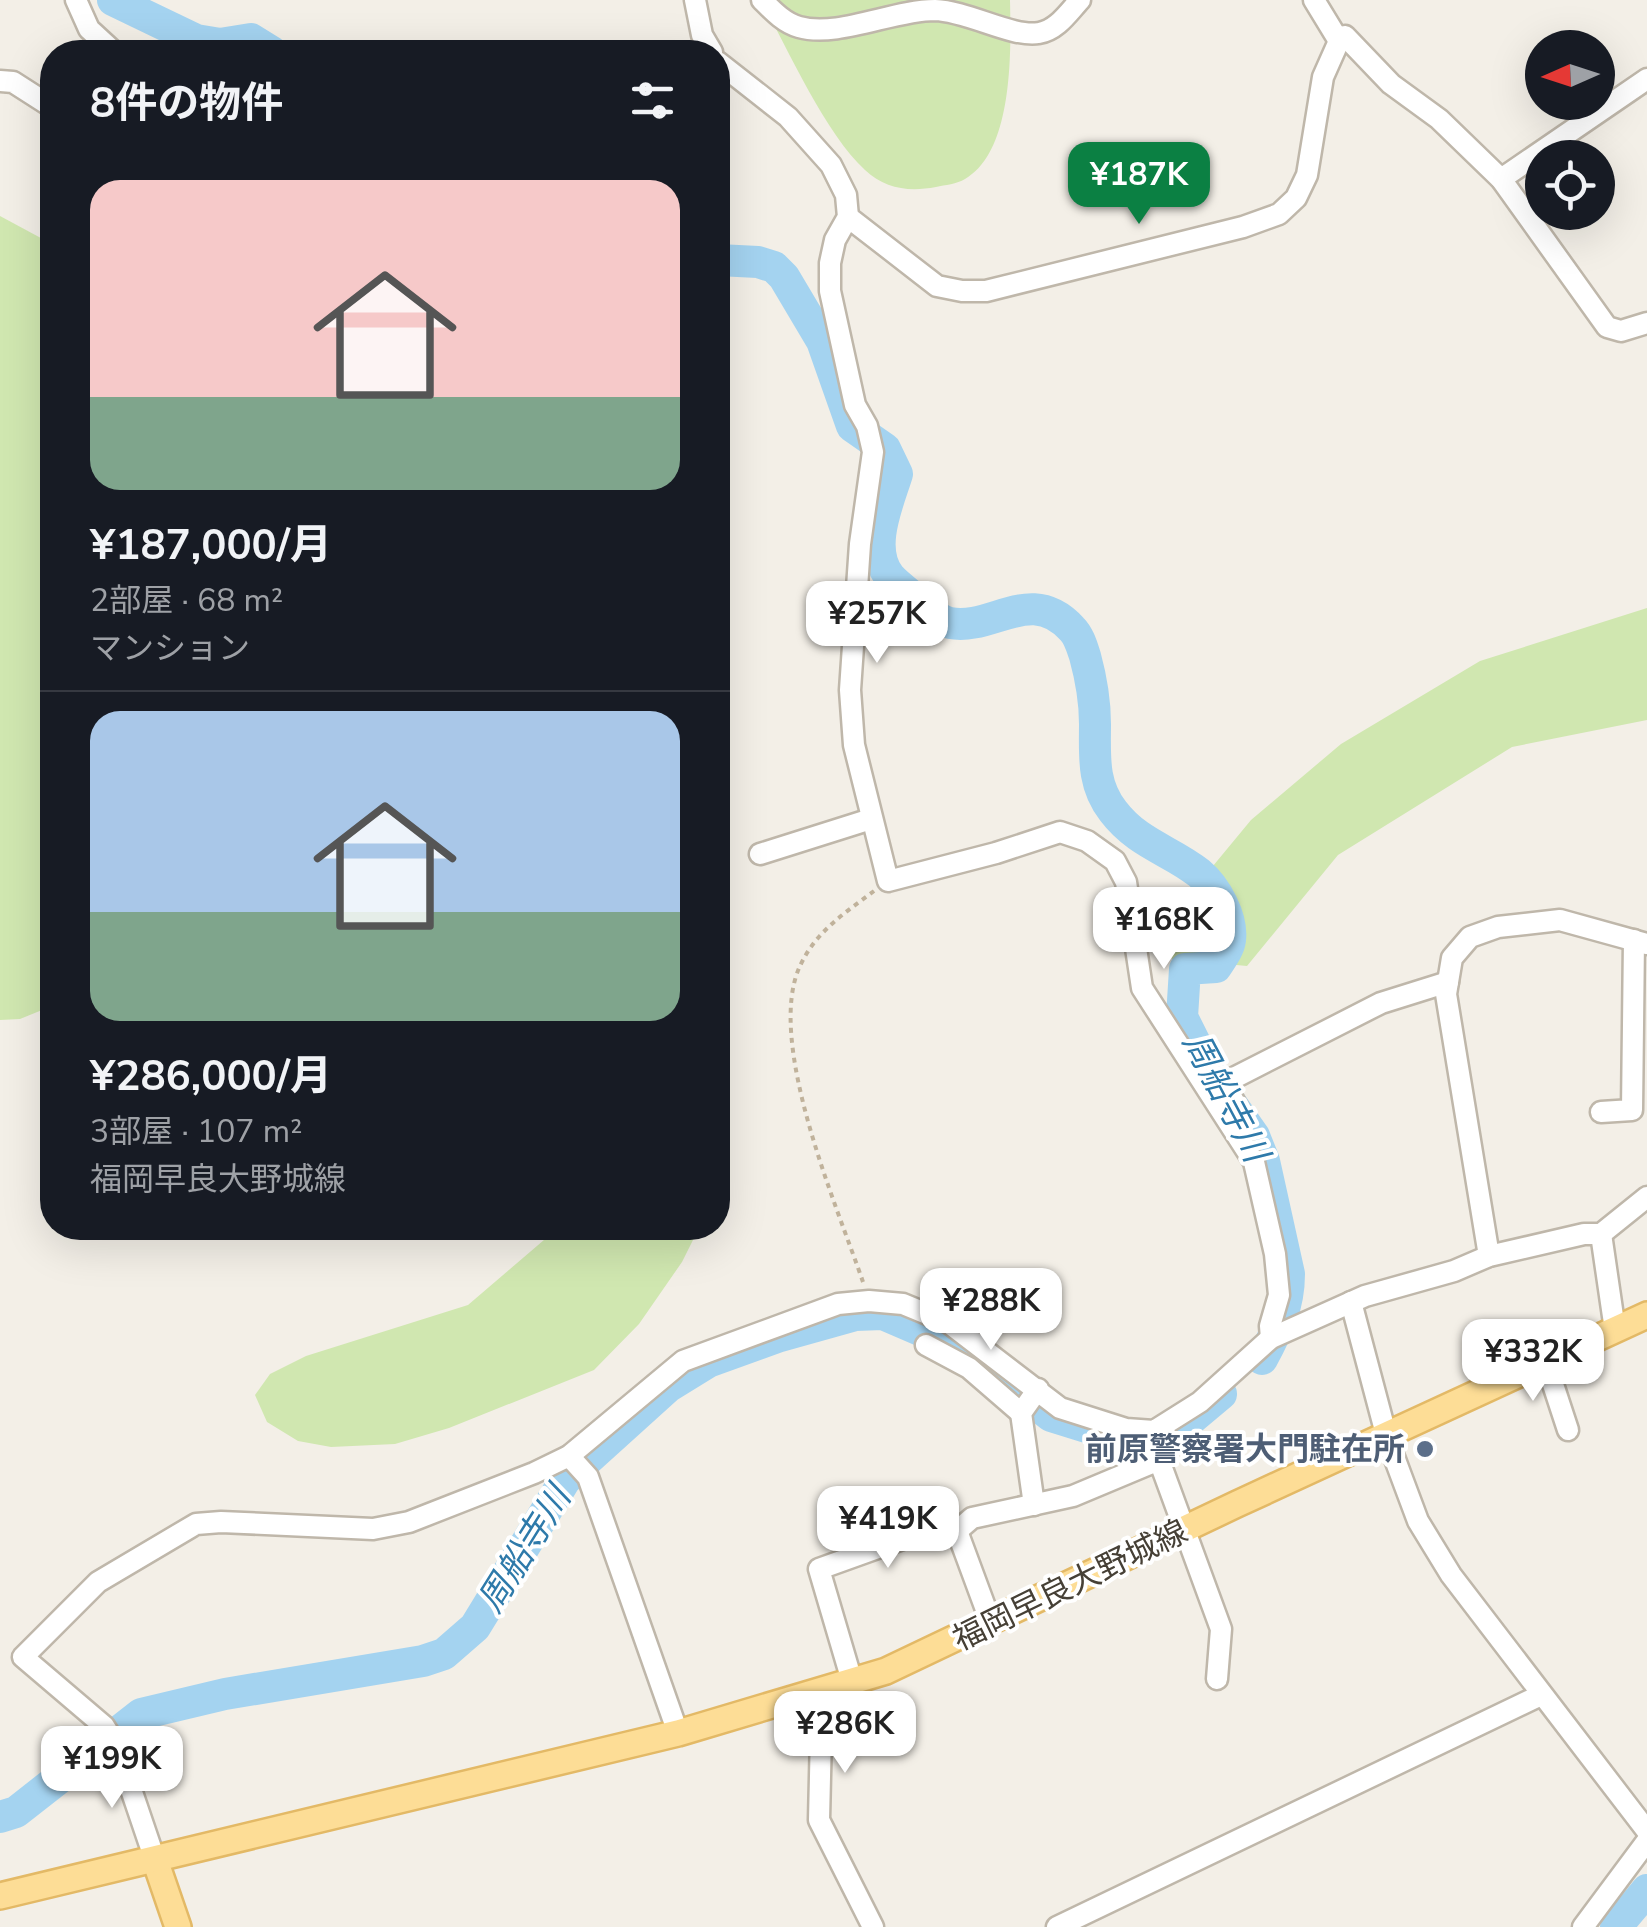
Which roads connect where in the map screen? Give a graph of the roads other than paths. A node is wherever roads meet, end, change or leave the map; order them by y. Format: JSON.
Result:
{"nodes":[{"id":1,"x":76,"y":0,"type":"edge"},
{"id":2,"x":695,"y":0,"type":"edge"},
{"id":3,"x":762,"y":0,"type":"edge"},
{"id":4,"x":1080,"y":0,"type":"edge"},
{"id":5,"x":1314,"y":0,"type":"edge"},
{"id":6,"x":100,"y":40,"type":"edge"},
{"id":7,"x":705,"y":40,"type":"edge"},
{"id":8,"x":1339,"y":41,"type":"junction"},
{"id":9,"x":730,"y":71,"type":"edge"},
{"id":10,"x":1647,"y":79,"type":"edge"},
{"id":11,"x":0,"y":81,"type":"edge"},
{"id":12,"x":40,"y":98,"type":"edge"},
{"id":13,"x":1500,"y":179,"type":"junction"},
{"id":14,"x":848,"y":217,"type":"junction"},
{"id":15,"x":1647,"y":323,"type":"edge"},
{"id":16,"x":871,"y":819,"type":"junction"},
{"id":17,"x":760,"y":854,"type":"dead end"},
{"id":18,"x":1640,"y":942,"type":"edge"},
{"id":19,"x":1448,"y":982,"type":"junction"},
{"id":20,"x":1639,"y":1110,"type":"edge"},
{"id":21,"x":1601,"y":1112,"type":"dead end"},
{"id":22,"x":1237,"y":1134,"type":"junction"},
{"id":23,"x":1647,"y":1197,"type":"edge"},
{"id":24,"x":1601,"y":1234,"type":"junction"},
{"id":25,"x":1489,"y":1256,"type":"junction"},
{"id":26,"x":1351,"y":1302,"type":"junction"},
{"id":27,"x":1647,"y":1315,"type":"edge"},
{"id":28,"x":1615,"y":1330,"type":"junction"},
{"id":29,"x":1278,"y":1335,"type":"junction"},
{"id":30,"x":926,"y":1345,"type":"dead end"},
{"id":31,"x":1546,"y":1363,"type":"junction"},
{"id":32,"x":1029,"y":1401,"type":"junction"},
{"id":33,"x":1568,"y":1430,"type":"dead end"},
{"id":34,"x":1387,"y":1438,"type":"junction"},
{"id":35,"x":569,"y":1456,"type":"junction"},
{"id":36,"x":1034,"y":1505,"type":"junction"},
{"id":37,"x":1186,"y":1529,"type":"junction"},
{"id":38,"x":957,"y":1531,"type":"junction"},
{"id":39,"x":992,"y":1624,"type":"junction"},
{"id":40,"x":1218,"y":1678,"type":"dead end"},
{"id":41,"x":852,"y":1681,"type":"junction"},
{"id":42,"x":822,"y":1690,"type":"junction"},
{"id":43,"x":1542,"y":1694,"type":"junction"},
{"id":44,"x":678,"y":1733,"type":"junction"},
{"id":45,"x":1647,"y":1831,"type":"edge"},
{"id":46,"x":1647,"y":1840,"type":"edge"},
{"id":47,"x":156,"y":1860,"type":"junction"},
{"id":48,"x":0,"y":1896,"type":"edge"},
{"id":49,"x":178,"y":1927,"type":"edge"},
{"id":50,"x":873,"y":1927,"type":"edge"},
{"id":51,"x":1057,"y":1927,"type":"edge"},
{"id":52,"x":1583,"y":1927,"type":"edge"}],
"edges":[{"from":1,"to":6,"type":"street"},
{"from":2,"to":7,"type":"street"},
{"from":3,"to":4,"type":"street"},
{"from":5,"to":8,"type":"street"},
{"from":8,"to":13,"type":"street"},
{"from":8,"to":14,"type":"street"},
{"from":9,"to":14,"type":"street"},
{"from":10,"to":13,"type":"street"},
{"from":11,"to":12,"type":"street"},
{"from":13,"to":15,"type":"street"},
{"from":14,"to":16,"type":"street"},
{"from":16,"to":17,"type":"street"},
{"from":16,"to":22,"type":"street"},
{"from":18,"to":19,"type":"street"},
{"from":18,"to":20,"type":"street"},
{"from":19,"to":22,"type":"street"},
{"from":19,"to":25,"type":"street"},
{"from":20,"to":21,"type":"street"},
{"from":22,"to":29,"type":"street"},
{"from":23,"to":24,"type":"street"},
{"from":24,"to":25,"type":"street"},
{"from":24,"to":28,"type":"street"},
{"from":25,"to":26,"type":"street"},
{"from":26,"to":29,"type":"street"},
{"from":26,"to":34,"type":"street"},
{"from":27,"to":28,"type":"main road","name":"福岡早良大野城線"},
{"from":28,"to":31,"type":"main road","name":"福岡早良大野城線"},
{"from":29,"to":32,"type":"street"},
{"from":30,"to":32,"type":"street"},
{"from":31,"to":33,"type":"street"},
{"from":31,"to":34,"type":"main road","name":"福岡早良大野城線"},
{"from":32,"to":35,"type":"street"},
{"from":32,"to":36,"type":"street"},
{"from":34,"to":37,"type":"main road","name":"福岡早良大野城線"},
{"from":34,"to":43,"type":"street"},
{"from":35,"to":44,"type":"street"},
{"from":35,"to":47,"type":"street"},
{"from":36,"to":37,"type":"street"},
{"from":36,"to":38,"type":"street"},
{"from":37,"to":39,"type":"main road","name":"福岡早良大野城線"},
{"from":37,"to":40,"type":"street"},
{"from":38,"to":39,"type":"street"},
{"from":38,"to":41,"type":"street"},
{"from":39,"to":41,"type":"main road","name":"福岡早良大野城線"},
{"from":41,"to":42,"type":"main road","name":"福岡早良大野城線"},
{"from":42,"to":44,"type":"main road","name":"福岡早良大野城線"},
{"from":42,"to":50,"type":"street"},
{"from":43,"to":45,"type":"street"},
{"from":43,"to":51,"type":"street"},
{"from":44,"to":47,"type":"main road","name":"福岡早良大野城線"},
{"from":46,"to":52,"type":"street"},
{"from":47,"to":48,"type":"main road","name":"福岡早良大野城線"},
{"from":47,"to":49,"type":"main road"}]}
